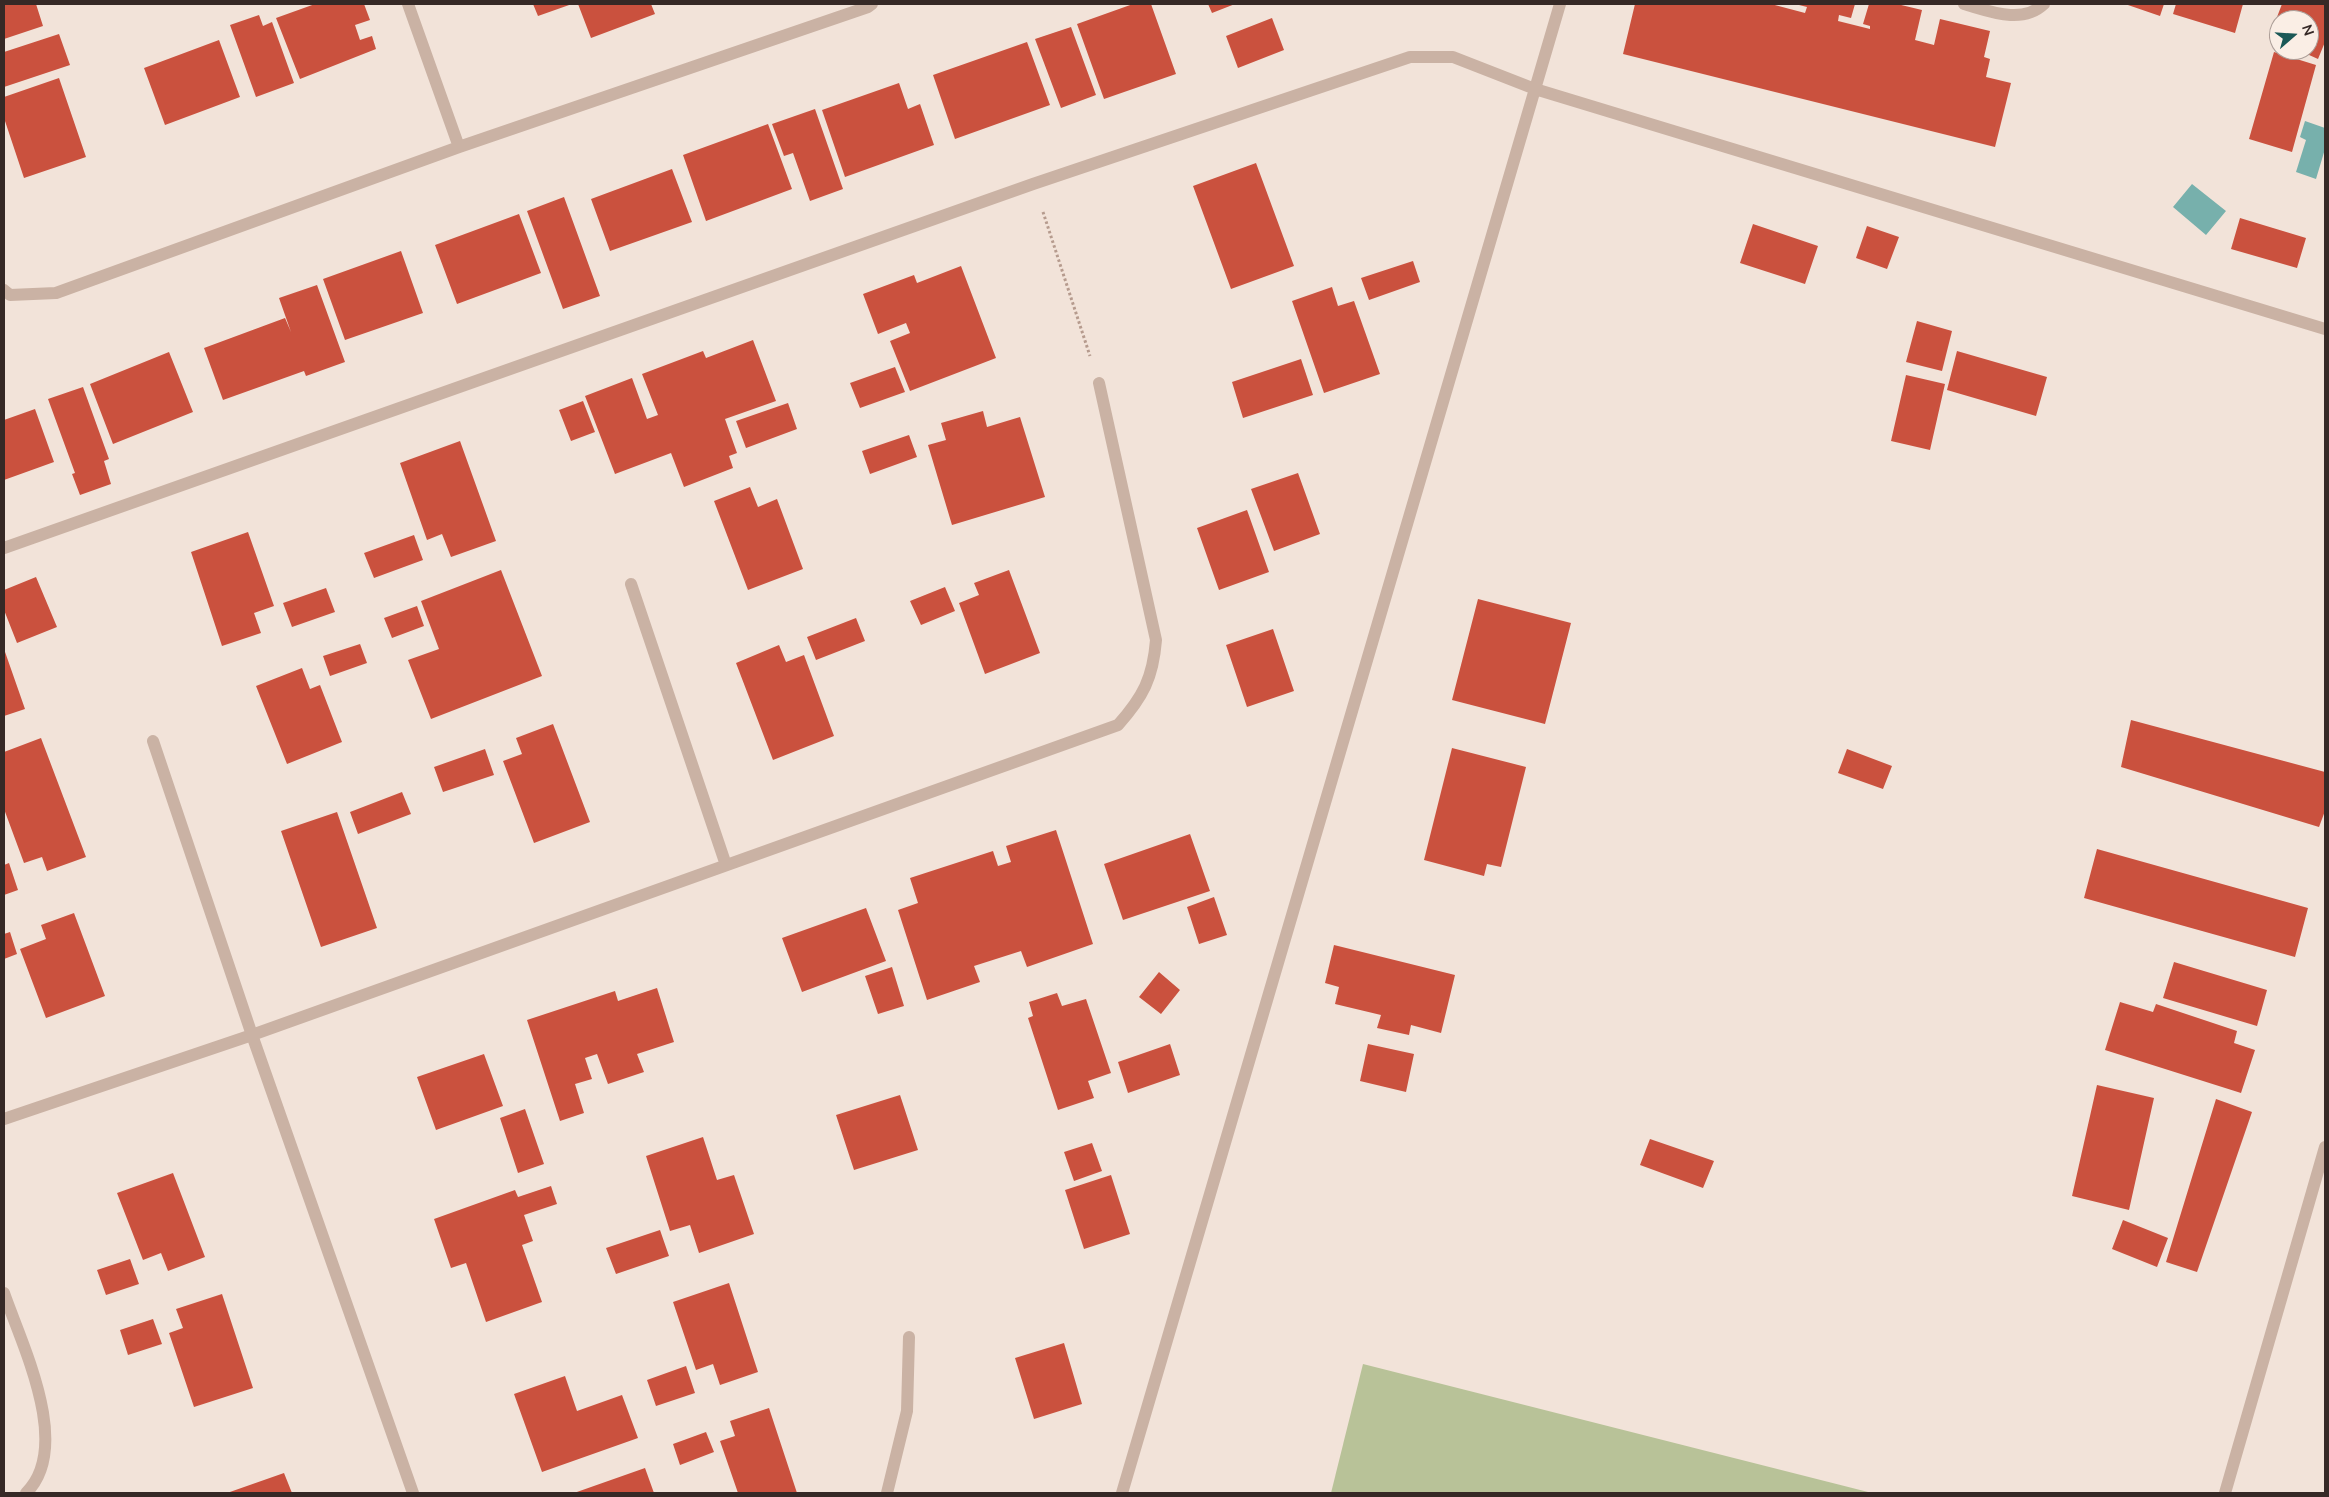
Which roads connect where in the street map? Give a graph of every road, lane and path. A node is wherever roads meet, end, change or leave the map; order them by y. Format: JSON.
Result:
{"nodes":[{"id":1,"x":408,"y":4,"type":"edge"},
{"id":2,"x":872,"y":4,"type":"edge"},
{"id":3,"x":1560,"y":4,"type":"edge"},
{"id":4,"x":1964,"y":4,"type":"edge"},
{"id":5,"x":2044,"y":4,"type":"edge"},
{"id":6,"x":1535,"y":89,"type":"junction"},
{"id":7,"x":458,"y":146,"type":"junction"},
{"id":8,"x":1033,"y":184,"type":"junction"},
{"id":9,"x":4,"y":290,"type":"edge"},
{"id":10,"x":2325,"y":329,"type":"edge"},
{"id":11,"x":1099,"y":383,"type":"joint"},
{"id":12,"x":4,"y":548,"type":"edge"},
{"id":13,"x":631,"y":584,"type":"dead end"},
{"id":14,"x":153,"y":741,"type":"dead end"},
{"id":15,"x":726,"y":864,"type":"junction"},
{"id":16,"x":252,"y":1035,"type":"junction"},
{"id":17,"x":4,"y":1118,"type":"edge"},
{"id":18,"x":2325,"y":1147,"type":"edge"},
{"id":19,"x":4,"y":1293,"type":"edge"},
{"id":20,"x":909,"y":1337,"type":"dead end"},
{"id":21,"x":26,"y":1493,"type":"edge"},
{"id":22,"x":413,"y":1493,"type":"edge"},
{"id":23,"x":888,"y":1493,"type":"edge"},
{"id":24,"x":1122,"y":1493,"type":"edge"},
{"id":25,"x":2225,"y":1493,"type":"edge"}],
"edges":[{"from":1,"to":7,"type":"street"},
{"from":2,"to":7,"type":"street"},
{"from":3,"to":6,"type":"street"},
{"from":4,"to":5,"type":"street"},
{"from":6,"to":8,"type":"street"},
{"from":6,"to":10,"type":"street"},
{"from":6,"to":24,"type":"street"},
{"from":7,"to":9,"type":"street"},
{"from":8,"to":11,"type":"path"},
{"from":8,"to":12,"type":"street"},
{"from":11,"to":15,"type":"street"},
{"from":13,"to":15,"type":"street"},
{"from":14,"to":16,"type":"street"},
{"from":15,"to":16,"type":"street"},
{"from":16,"to":17,"type":"street"},
{"from":16,"to":22,"type":"street"},
{"from":18,"to":25,"type":"street"},
{"from":19,"to":21,"type":"street"},
{"from":20,"to":23,"type":"street"}]}
